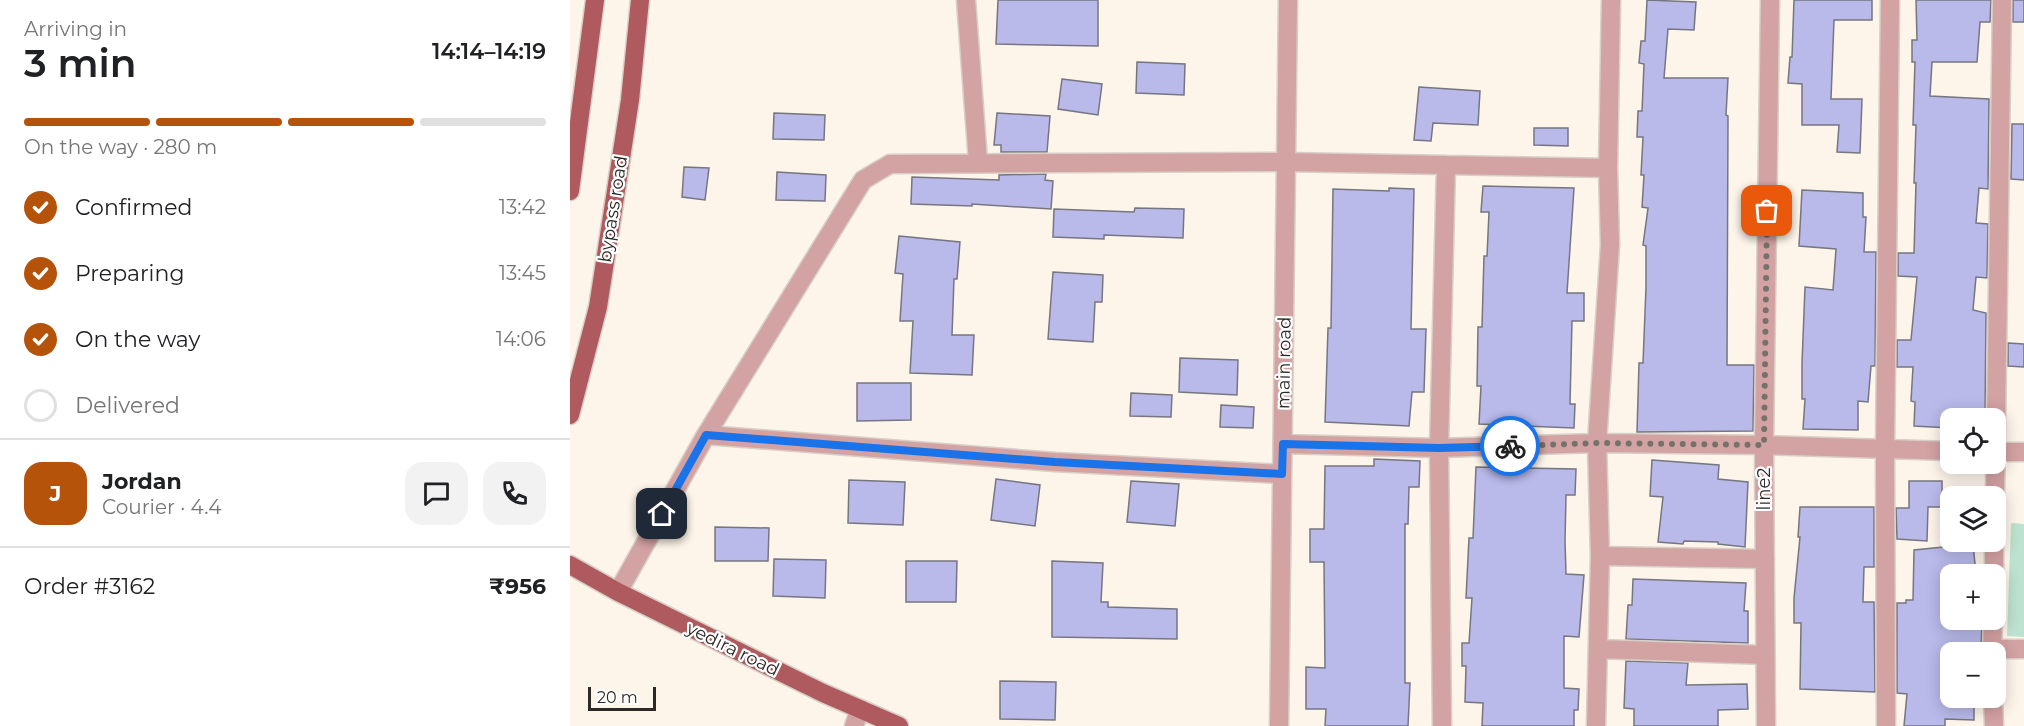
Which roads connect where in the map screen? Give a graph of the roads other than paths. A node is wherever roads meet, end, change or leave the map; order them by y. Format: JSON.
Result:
{"nodes":[{"id":1,"x":595,"y":0,"type":"edge"},
{"id":2,"x":640,"y":0,"type":"edge"},
{"id":3,"x":966,"y":0,"type":"edge"},
{"id":4,"x":1288,"y":0,"type":"edge"},
{"id":5,"x":1611,"y":0,"type":"edge"},
{"id":6,"x":1770,"y":0,"type":"edge"},
{"id":7,"x":1890,"y":0,"type":"edge"},
{"id":8,"x":2002,"y":0,"type":"edge"},
{"id":9,"x":978,"y":162,"type":"junction"},
{"id":10,"x":1286,"y":162,"type":"junction"},
{"id":11,"x":1446,"y":165,"type":"junction"},
{"id":12,"x":1608,"y":168,"type":"junction"},
{"id":13,"x":570,"y":191,"type":"edge"},
{"id":14,"x":1996,"y":408,"type":"edge"},
{"id":15,"x":570,"y":415,"type":"edge"},
{"id":16,"x":706,"y":435,"type":"junction"},
{"id":17,"x":1597,"y":443,"type":"junction"},
{"id":18,"x":1283,"y":444,"type":"junction"},
{"id":19,"x":1764,"y":445,"type":"junction"},
{"id":20,"x":1439,"y":448,"type":"junction"},
{"id":21,"x":1885,"y":450,"type":"junction"},
{"id":22,"x":1940,"y":451,"type":"edge"},
{"id":23,"x":2006,"y":452,"type":"edge"},
{"id":24,"x":2024,"y":452,"type":"edge"},
{"id":25,"x":1282,"y":474,"type":"junction"},
{"id":26,"x":1600,"y":556,"type":"junction"},
{"id":27,"x":1765,"y":559,"type":"junction"},
{"id":28,"x":570,"y":565,"type":"edge"},
{"id":29,"x":618,"y":592,"type":"junction"},
{"id":30,"x":1599,"y":649,"type":"junction"},
{"id":31,"x":2024,"y":649,"type":"edge"},
{"id":32,"x":2006,"y":650,"type":"edge"},
{"id":33,"x":1765,"y":656,"type":"junction"},
{"id":34,"x":1993,"y":708,"type":"edge"},
{"id":35,"x":857,"y":718,"type":"edge"},
{"id":36,"x":899,"y":726,"type":"edge"},
{"id":37,"x":1279,"y":726,"type":"edge"},
{"id":38,"x":1442,"y":726,"type":"edge"},
{"id":39,"x":1596,"y":726,"type":"edge"},
{"id":40,"x":1766,"y":726,"type":"edge"},
{"id":41,"x":1886,"y":726,"type":"edge"},
{"id":42,"x":1994,"y":726,"type":"edge"}],
"edges":[{"from":1,"to":13,"type":"main road"},
{"from":2,"to":15,"type":"main road","name":"bypass road"},
{"from":3,"to":9,"type":"street"},
{"from":4,"to":10,"type":"street","name":"main road"},
{"from":5,"to":12,"type":"street"},
{"from":6,"to":19,"type":"street","name":"line2"},
{"from":7,"to":21,"type":"street"},
{"from":8,"to":14,"type":"street"},
{"from":9,"to":10,"type":"street"},
{"from":9,"to":16,"type":"street"},
{"from":10,"to":11,"type":"street"},
{"from":10,"to":18,"type":"street","name":"main road"},
{"from":11,"to":12,"type":"street"},
{"from":11,"to":20,"type":"street"},
{"from":12,"to":17,"type":"street"},
{"from":16,"to":25,"type":"street"},
{"from":16,"to":29,"type":"street"},
{"from":17,"to":19,"type":"street"},
{"from":17,"to":20,"type":"street"},
{"from":17,"to":26,"type":"street"},
{"from":18,"to":20,"type":"street"},
{"from":18,"to":25,"type":"street","name":"main road"},
{"from":19,"to":21,"type":"street"},
{"from":19,"to":27,"type":"street","name":"line2"},
{"from":20,"to":38,"type":"street"},
{"from":21,"to":22,"type":"street"},
{"from":21,"to":41,"type":"street"},
{"from":23,"to":24,"type":"street"},
{"from":25,"to":37,"type":"street","name":"main road"},
{"from":26,"to":27,"type":"street"},
{"from":26,"to":30,"type":"street"},
{"from":27,"to":33,"type":"street","name":"line2"},
{"from":28,"to":29,"type":"main road","name":"yedira road"},
{"from":29,"to":35,"type":"main road","name":"yedira road"},
{"from":30,"to":33,"type":"street"},
{"from":30,"to":39,"type":"street"},
{"from":31,"to":32,"type":"street"},
{"from":33,"to":40,"type":"street","name":"line2"},
{"from":34,"to":42,"type":"street"},
{"from":35,"to":36,"type":"main road","name":"yedira road"}]}
